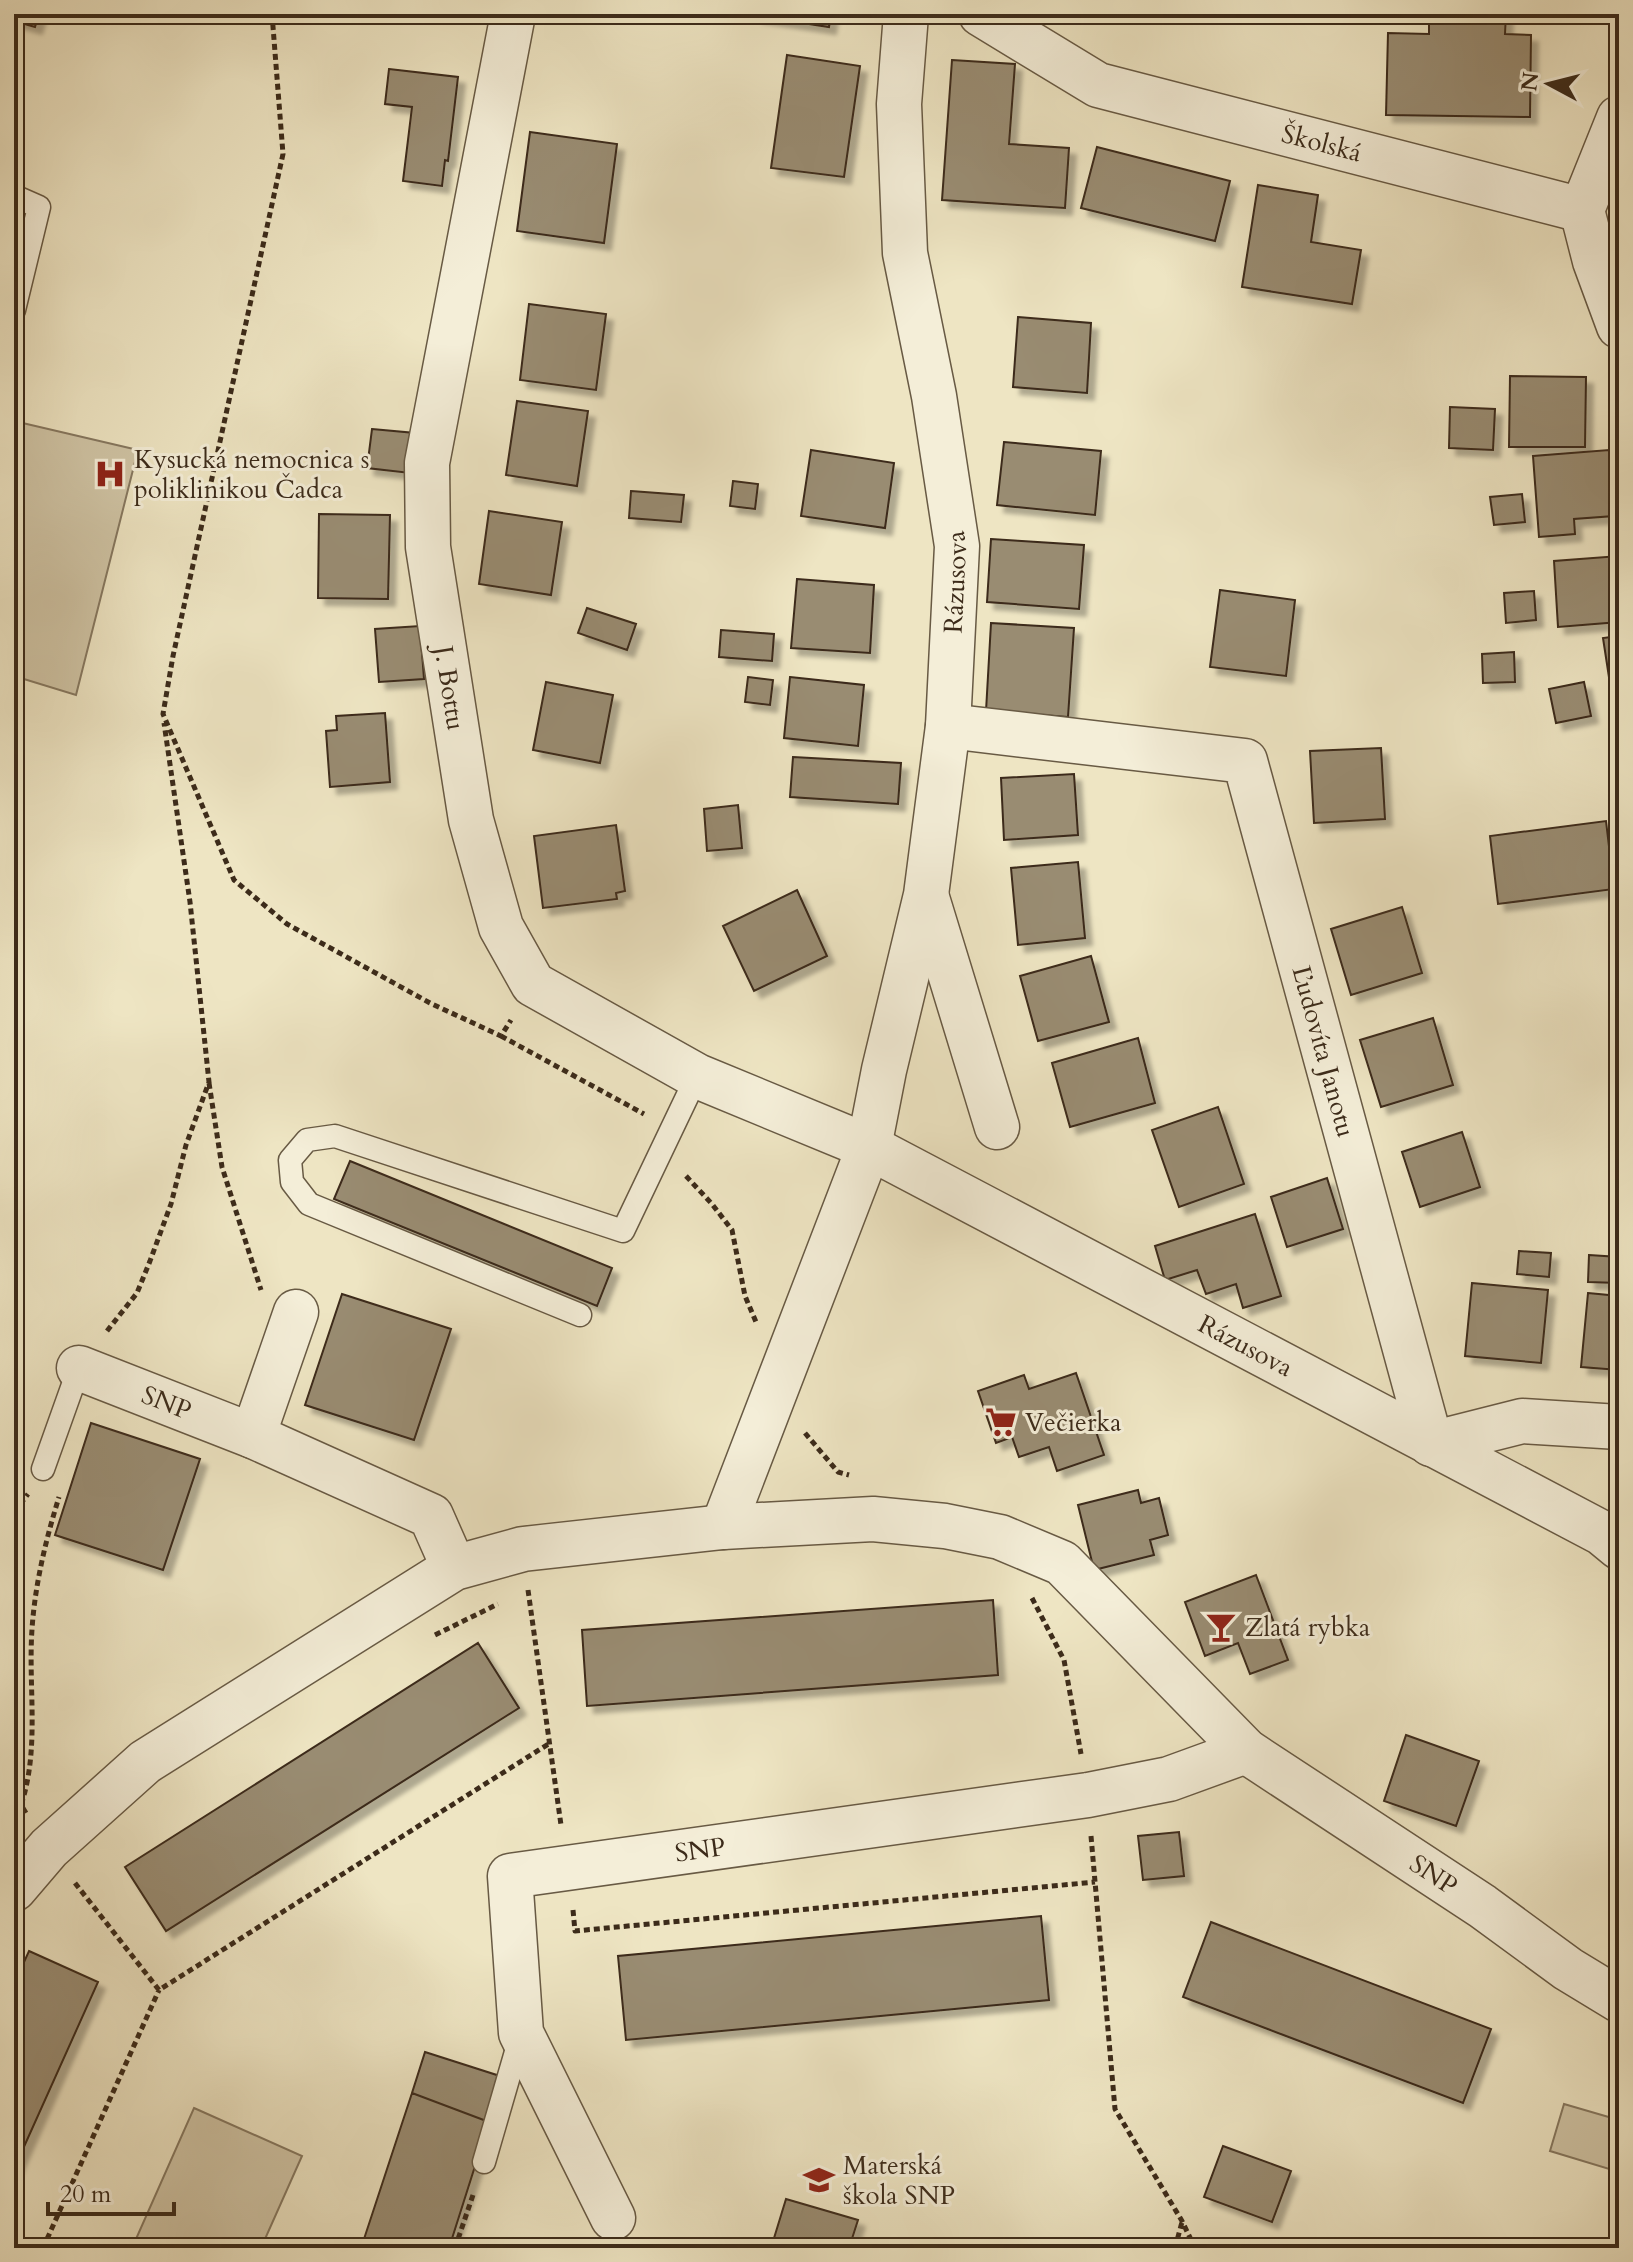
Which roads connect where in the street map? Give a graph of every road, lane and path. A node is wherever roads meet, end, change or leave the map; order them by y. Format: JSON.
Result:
{"nodes":[{"id":1,"x":272,"y":14,"type":"edge"},
{"id":2,"x":513,"y":14,"type":"edge"},
{"id":3,"x":906,"y":14,"type":"edge"},
{"id":4,"x":981,"y":14,"type":"edge"},
{"id":5,"x":1619,"y":118,"type":"edge"},
{"id":6,"x":14,"y":196,"type":"edge"},
{"id":7,"x":1582,"y":210,"type":"junction"},
{"id":8,"x":14,"y":310,"type":"edge"},
{"id":9,"x":1619,"y":326,"type":"edge"},
{"id":10,"x":163,"y":714,"type":"junction"},
{"id":11,"x":948,"y":726,"type":"junction"},
{"id":12,"x":926,"y":895,"type":"junction"},
{"id":13,"x":533,"y":984,"type":"junction"},
{"id":14,"x":501,"y":1036,"type":"junction"},
{"id":15,"x":697,"y":1076,"type":"junction"},
{"id":16,"x":209,"y":1082,"type":"junction"},
{"id":17,"x":997,"y":1127,"type":"dead end"},
{"id":18,"x":672,"y":1128,"type":"junction"},
{"id":19,"x":869,"y":1147,"type":"junction"},
{"id":20,"x":580,"y":1315,"type":"dead end"},
{"id":21,"x":757,"y":1324,"type":"dead end"},
{"id":22,"x":289,"y":1331,"type":"joint"},
{"id":23,"x":79,"y":1368,"type":"junction"},
{"id":24,"x":780,"y":1384,"type":"junction"},
{"id":25,"x":1619,"y":1427,"type":"edge"},
{"id":26,"x":253,"y":1436,"type":"junction"},
{"id":27,"x":1431,"y":1444,"type":"junction"},
{"id":28,"x":43,"y":1469,"type":"joint"},
{"id":29,"x":852,"y":1476,"type":"dead end"},
{"id":30,"x":723,"y":1527,"type":"junction"},
{"id":31,"x":1000,"y":1537,"type":"junction"},
{"id":32,"x":1619,"y":1547,"type":"edge"},
{"id":33,"x":454,"y":1568,"type":"junction"},
{"id":34,"x":528,"y":1589,"type":"dead end"},
{"id":35,"x":515,"y":1596,"type":"dead end"},
{"id":36,"x":501,"y":1602,"type":"dead end"},
{"id":37,"x":433,"y":1636,"type":"dead end"},
{"id":38,"x":550,"y":1743,"type":"dead end"},
{"id":39,"x":1246,"y":1751,"type":"junction"},
{"id":40,"x":1088,"y":1795,"type":"junction"},
{"id":41,"x":49,"y":1848,"type":"junction"},
{"id":42,"x":14,"y":1889,"type":"edge"},
{"id":43,"x":23,"y":1931,"type":"dead end"},
{"id":44,"x":14,"y":1942,"type":"edge"},
{"id":45,"x":159,"y":1990,"type":"junction"},
{"id":46,"x":1619,"y":2000,"type":"edge"},
{"id":47,"x":521,"y":2033,"type":"junction"},
{"id":48,"x":484,"y":2162,"type":"joint"},
{"id":49,"x":613,"y":2218,"type":"dead end"},
{"id":50,"x":1182,"y":2221,"type":"junction"},
{"id":51,"x":43,"y":2248,"type":"edge"},
{"id":52,"x":455,"y":2248,"type":"edge"},
{"id":53,"x":1175,"y":2248,"type":"edge"},
{"id":54,"x":1195,"y":2248,"type":"edge"}],
"edges":[{"from":1,"to":10,"type":"path"},
{"from":2,"to":13,"type":"street","name":"J. Bottu"},
{"from":3,"to":11,"type":"street","name":"Rázusova"},
{"from":4,"to":7,"type":"street","name":"Školská"},
{"from":5,"to":7,"type":"street"},
{"from":6,"to":8,"type":"lane"},
{"from":7,"to":9,"type":"street"},
{"from":10,"to":14,"type":"path"},
{"from":10,"to":16,"type":"path"},
{"from":11,"to":12,"type":"street","name":"Rázusova"},
{"from":11,"to":27,"type":"street","name":"Ľudovíta Janotu"},
{"from":12,"to":17,"type":"street"},
{"from":12,"to":19,"type":"street","name":"Rázusova"},
{"from":13,"to":14,"type":"path"},
{"from":13,"to":15,"type":"street"},
{"from":14,"to":18,"type":"path"},
{"from":15,"to":18,"type":"lane"},
{"from":15,"to":19,"type":"street"},
{"from":16,"to":22,"type":"path"},
{"from":16,"to":23,"type":"path"},
{"from":18,"to":20,"type":"lane"},
{"from":18,"to":21,"type":"path"},
{"from":19,"to":24,"type":"street","name":"Rázusova"},
{"from":19,"to":27,"type":"street","name":"Rázusova"},
{"from":22,"to":26,"type":"street"},
{"from":23,"to":26,"type":"street","name":"SNP"},
{"from":23,"to":28,"type":"lane"},
{"from":24,"to":29,"type":"path"},
{"from":24,"to":30,"type":"street","name":"Rázusova"},
{"from":25,"to":27,"type":"street"},
{"from":26,"to":33,"type":"street","name":"SNP"},
{"from":27,"to":32,"type":"street","name":"Rázusova"},
{"from":28,"to":41,"type":"path"},
{"from":30,"to":31,"type":"street","name":"SNP"},
{"from":30,"to":33,"type":"street","name":"SNP"},
{"from":31,"to":39,"type":"street","name":"SNP"},
{"from":31,"to":40,"type":"path"},
{"from":33,"to":41,"type":"street","name":"SNP"},
{"from":34,"to":35,"type":"path"},
{"from":36,"to":37,"type":"path"},
{"from":38,"to":45,"type":"path"},
{"from":39,"to":40,"type":"street","name":"SNP"},
{"from":39,"to":46,"type":"street","name":"SNP"},
{"from":40,"to":47,"type":"street","name":"SNP"},
{"from":40,"to":50,"type":"path"},
{"from":41,"to":42,"type":"street","name":"SNP"},
{"from":41,"to":45,"type":"path"},
{"from":43,"to":44,"type":"path"},
{"from":45,"to":51,"type":"path"},
{"from":47,"to":48,"type":"lane"},
{"from":47,"to":49,"type":"street","name":"SNP"},
{"from":48,"to":52,"type":"path"},
{"from":50,"to":53,"type":"path"},
{"from":50,"to":54,"type":"path"}]}
